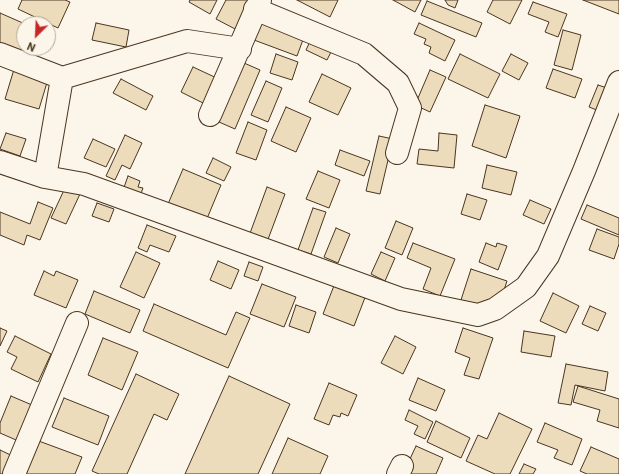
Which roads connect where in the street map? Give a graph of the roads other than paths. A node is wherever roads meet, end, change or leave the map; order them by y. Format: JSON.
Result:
{"nodes":[{"id":1,"x":258,"y":5,"type":"edge"},
{"id":2,"x":240,"y":49,"type":"junction"},
{"id":3,"x":0,"y":54,"type":"edge"},
{"id":4,"x":62,"y":78,"type":"junction"},
{"id":5,"x":619,"y":82,"type":"edge"},
{"id":6,"x":210,"y":115,"type":"dead end"},
{"id":7,"x":397,"y":153,"type":"dead end"},
{"id":8,"x":0,"y":162,"type":"edge"},
{"id":9,"x":45,"y":177,"type":"junction"},
{"id":10,"x":77,"y":324,"type":"dead end"},
{"id":11,"x":14,"y":474,"type":"edge"}],
"edges":[{"from":1,"to":2,"type":"street"},
{"from":1,"to":7,"type":"street"},
{"from":2,"to":4,"type":"street"},
{"from":2,"to":6,"type":"street"},
{"from":3,"to":4,"type":"street"},
{"from":4,"to":9,"type":"street"},
{"from":5,"to":9,"type":"street"},
{"from":8,"to":9,"type":"street"},
{"from":10,"to":11,"type":"street"}]}
